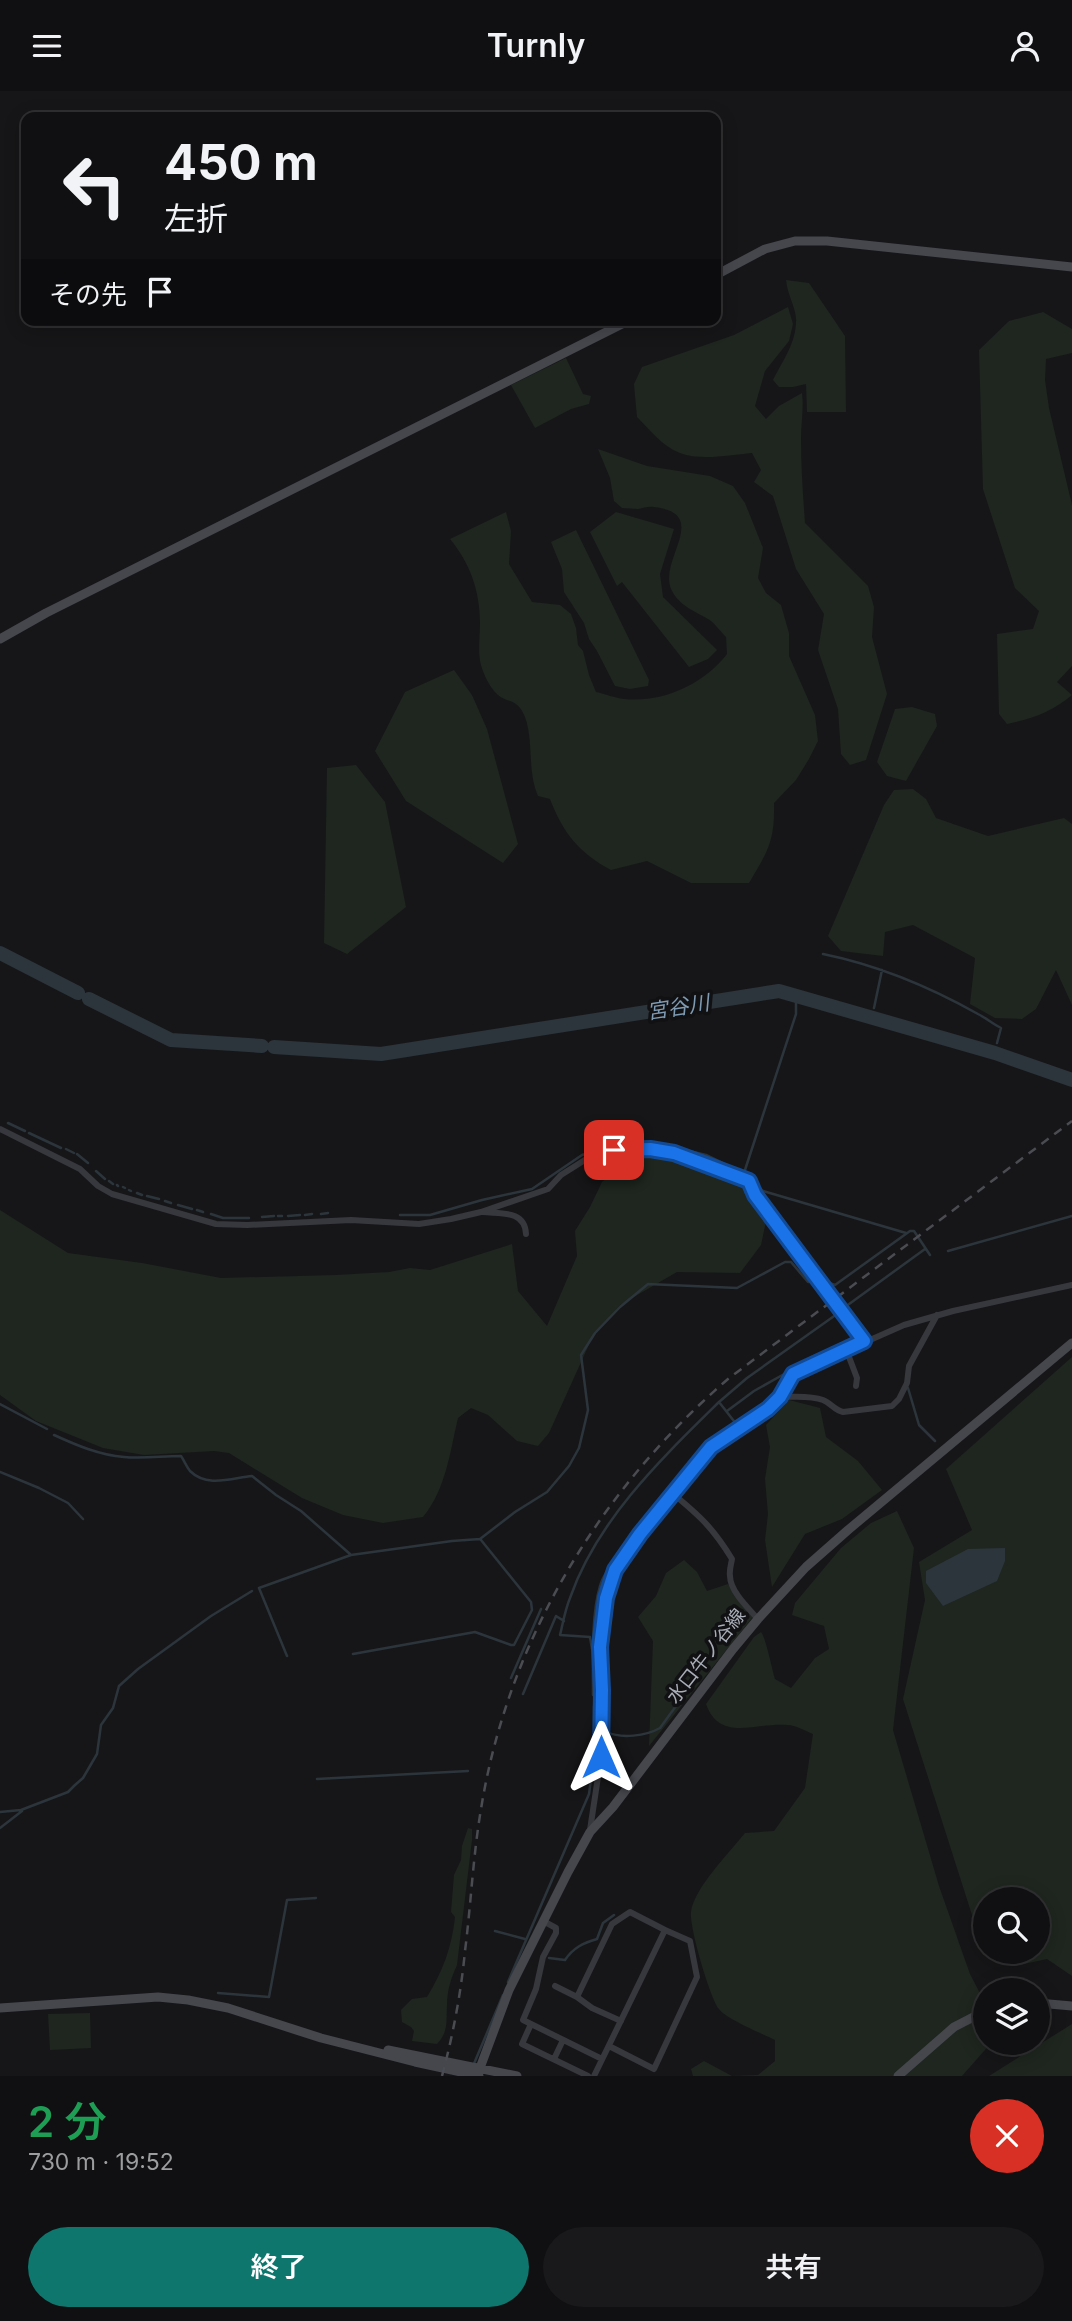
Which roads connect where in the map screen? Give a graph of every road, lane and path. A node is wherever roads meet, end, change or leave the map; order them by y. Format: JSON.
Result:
{"nodes":[{"id":1,"x":1072,"y":267,"type":"edge"},
{"id":2,"x":721,"y":272,"type":"edge"},
{"id":3,"x":618,"y":326,"type":"edge"},
{"id":4,"x":0,"y":639,"type":"edge"},
{"id":5,"x":0,"y":1129,"type":"edge"},
{"id":6,"x":753,"y":1172,"type":"dead end"},
{"id":7,"x":749,"y":1181,"type":"junction"},
{"id":8,"x":481,"y":1212,"type":"junction"},
{"id":9,"x":526,"y":1234,"type":"dead end"},
{"id":10,"x":1072,"y":1285,"type":"edge"},
{"id":11,"x":937,"y":1315,"type":"junction"},
{"id":12,"x":864,"y":1341,"type":"junction"},
{"id":13,"x":1072,"y":1343,"type":"edge"},
{"id":14,"x":846,"y":1349,"type":"junction"},
{"id":15,"x":856,"y":1386,"type":"dead end"},
{"id":16,"x":780,"y":1397,"type":"junction"},
{"id":17,"x":672,"y":1493,"type":"junction"},
{"id":18,"x":758,"y":1619,"type":"junction"},
{"id":19,"x":590,"y":1832,"type":"junction"},
{"id":20,"x":545,"y":1922,"type":"junction"},
{"id":21,"x":665,"y":1930,"type":"junction"},
{"id":22,"x":555,"y":1986,"type":"dead end"},
{"id":23,"x":577,"y":1997,"type":"junction"},
{"id":24,"x":1050,"y":2004,"type":"edge"},
{"id":25,"x":1072,"y":2006,"type":"edge"},
{"id":26,"x":0,"y":2008,"type":"edge"},
{"id":27,"x":973,"y":2017,"type":"edge"},
{"id":28,"x":621,"y":2021,"type":"junction"},
{"id":29,"x":531,"y":2024,"type":"junction"},
{"id":30,"x":563,"y":2040,"type":"junction"},
{"id":31,"x":609,"y":2046,"type":"junction"},
{"id":32,"x":554,"y":2059,"type":"junction"},
{"id":33,"x":602,"y":2059,"type":"junction"},
{"id":34,"x":438,"y":2063,"type":"junction"},
{"id":35,"x":654,"y":2069,"type":"junction"},
{"id":36,"x":478,"y":2076,"type":"edge"},
{"id":37,"x":517,"y":2076,"type":"edge"},
{"id":38,"x":588,"y":2076,"type":"edge"},
{"id":39,"x":594,"y":2076,"type":"edge"},
{"id":40,"x":651,"y":2076,"type":"edge"},
{"id":41,"x":898,"y":2076,"type":"edge"}],
"edges":[{"from":1,"to":2,"type":"street"},
{"from":3,"to":4,"type":"street"},
{"from":5,"to":8,"type":"street"},
{"from":6,"to":7,"type":"street"},
{"from":7,"to":8,"type":"street"},
{"from":7,"to":12,"type":"street"},
{"from":8,"to":9,"type":"street"},
{"from":10,"to":11,"type":"street"},
{"from":11,"to":12,"type":"street"},
{"from":11,"to":16,"type":"street"},
{"from":12,"to":14,"type":"street"},
{"from":13,"to":18,"type":"street","name":"水口牛ノ谷線"},
{"from":14,"to":15,"type":"street"},
{"from":14,"to":16,"type":"street"},
{"from":16,"to":17,"type":"street"},
{"from":17,"to":18,"type":"street"},
{"from":17,"to":19,"type":"street"},
{"from":18,"to":19,"type":"street","name":"水口牛ノ谷線"},
{"from":19,"to":20,"type":"street","name":"水口牛ノ谷線"},
{"from":20,"to":29,"type":"street"},
{"from":20,"to":36,"type":"street","name":"水口牛ノ谷線"},
{"from":21,"to":23,"type":"street"},
{"from":21,"to":28,"type":"street"},
{"from":21,"to":35,"type":"street"},
{"from":22,"to":23,"type":"street"},
{"from":23,"to":28,"type":"street"},
{"from":24,"to":25,"type":"street"},
{"from":26,"to":34,"type":"street"},
{"from":27,"to":41,"type":"street"},
{"from":28,"to":31,"type":"street"},
{"from":29,"to":30,"type":"street"},
{"from":29,"to":32,"type":"street"},
{"from":30,"to":32,"type":"street"},
{"from":30,"to":33,"type":"street"},
{"from":31,"to":33,"type":"street"},
{"from":31,"to":35,"type":"street"},
{"from":32,"to":38,"type":"street"},
{"from":33,"to":39,"type":"street"},
{"from":34,"to":36,"type":"street"},
{"from":34,"to":37,"type":"street"},
{"from":35,"to":40,"type":"street"}]}
